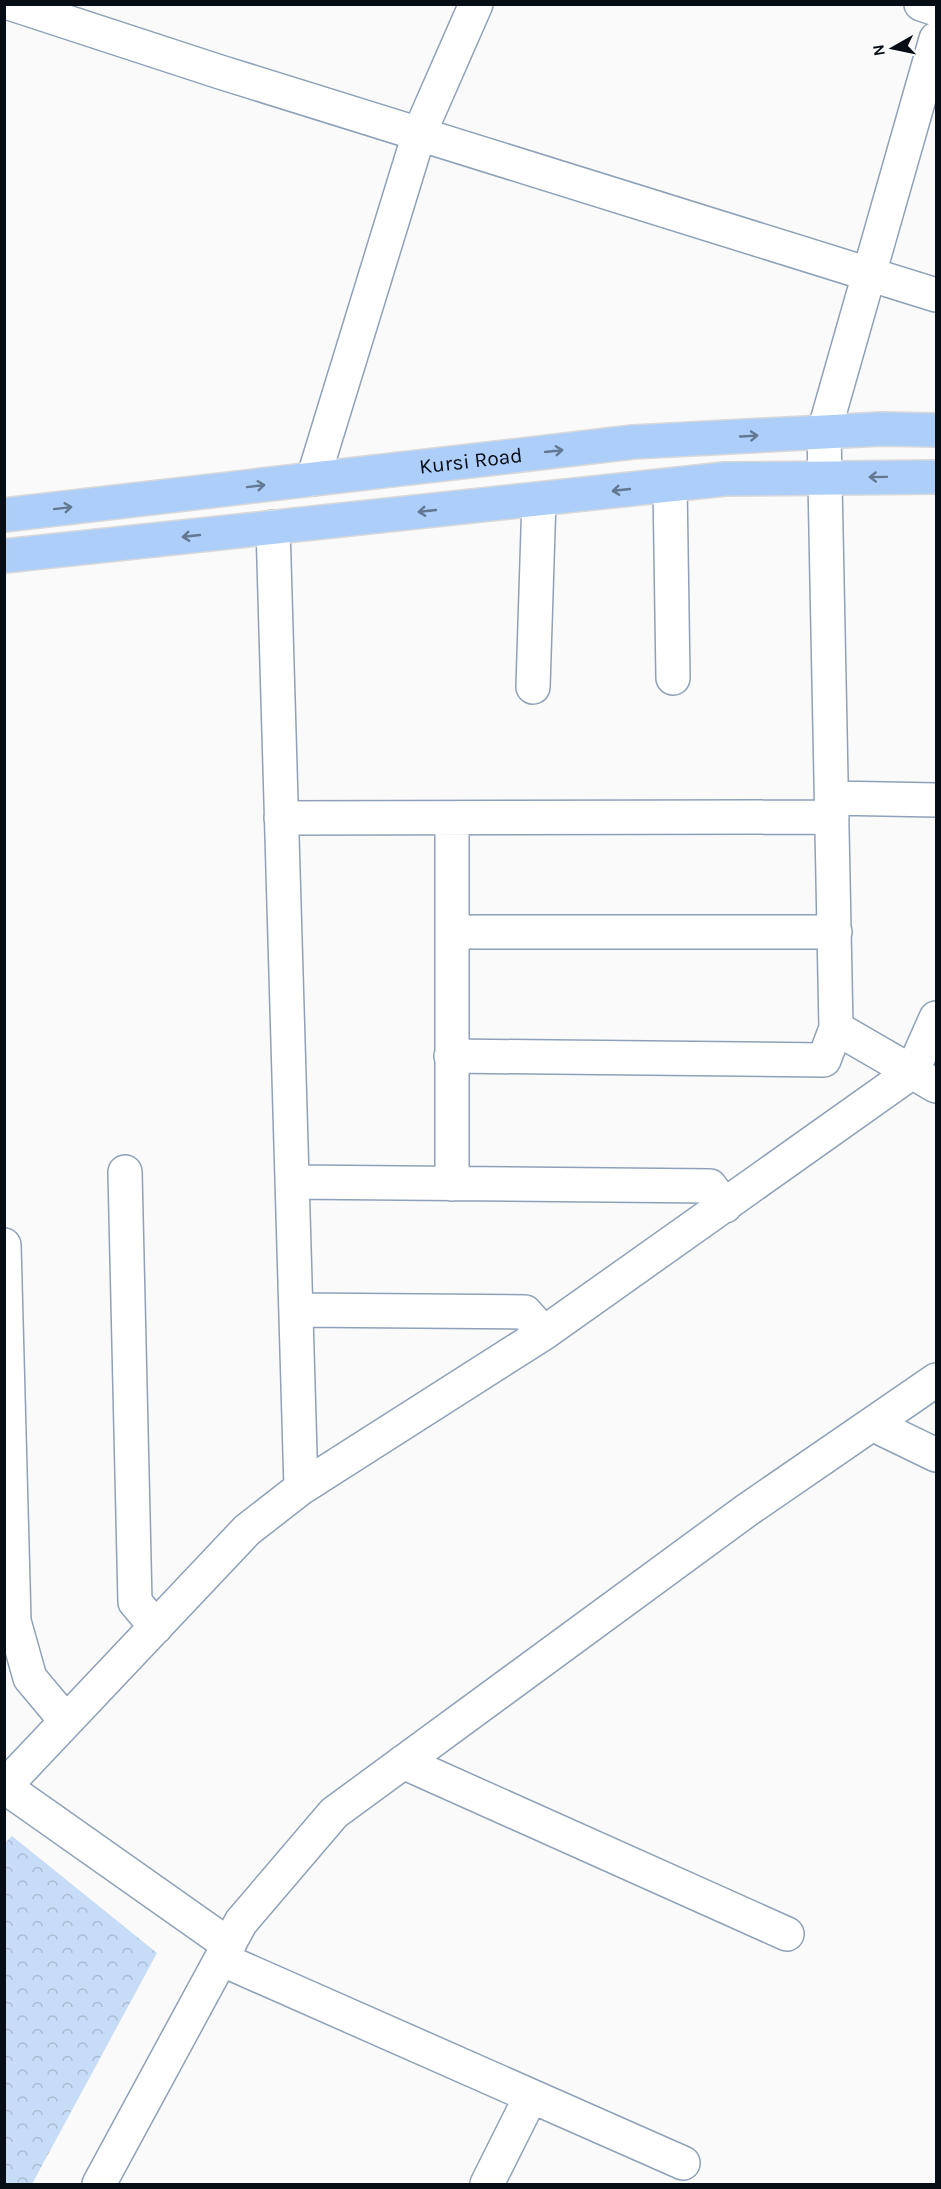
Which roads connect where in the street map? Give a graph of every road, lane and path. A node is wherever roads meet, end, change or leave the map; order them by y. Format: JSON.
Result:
{"nodes":[{"id":1,"x":12,"y":4,"type":"edge"},
{"id":2,"x":476,"y":4,"type":"edge"},
{"id":3,"x":921,"y":4,"type":"edge"},
{"id":4,"x":936,"y":9,"type":"edge"},
{"id":5,"x":936,"y":39,"type":"edge"},
{"id":6,"x":419,"y":134,"type":"junction"},
{"id":7,"x":869,"y":275,"type":"junction"},
{"id":8,"x":936,"y":295,"type":"edge"},
{"id":9,"x":936,"y":430,"type":"edge"},
{"id":10,"x":824,"y":432,"type":"junction"},
{"id":11,"x":936,"y":477,"type":"edge"},
{"id":12,"x":826,"y":478,"type":"junction"},
{"id":13,"x":313,"y":479,"type":"junction"},
{"id":14,"x":669,"y":485,"type":"junction"},
{"id":15,"x":539,"y":499,"type":"junction"},
{"id":16,"x":4,"y":515,"type":"edge"},
{"id":17,"x":273,"y":527,"type":"junction"},
{"id":18,"x":4,"y":556,"type":"edge"},
{"id":19,"x":673,"y":678,"type":"dead end"},
{"id":20,"x":533,"y":687,"type":"dead end"},
{"id":21,"x":936,"y":800,"type":"edge"},
{"id":22,"x":832,"y":808,"type":"junction"},
{"id":23,"x":281,"y":818,"type":"junction"},
{"id":24,"x":452,"y":818,"type":"junction"},
{"id":25,"x":452,"y":932,"type":"junction"},
{"id":26,"x":835,"y":932,"type":"junction"},
{"id":27,"x":936,"y":1018,"type":"edge"},
{"id":28,"x":837,"y":1028,"type":"junction"},
{"id":29,"x":452,"y":1056,"type":"junction"},
{"id":30,"x":924,"y":1079,"type":"edge"},
{"id":31,"x":125,"y":1172,"type":"dead end"},
{"id":32,"x":292,"y":1182,"type":"junction"},
{"id":33,"x":452,"y":1184,"type":"junction"},
{"id":34,"x":725,"y":1206,"type":"junction"},
{"id":35,"x":4,"y":1245,"type":"edge"},
{"id":36,"x":296,"y":1310,"type":"junction"},
{"id":37,"x":544,"y":1333,"type":"junction"},
{"id":38,"x":936,"y":1380,"type":"edge"},
{"id":39,"x":7,"y":1400,"type":"edge"},
{"id":40,"x":872,"y":1424,"type":"junction"},
{"id":41,"x":936,"y":1455,"type":"edge"},
{"id":42,"x":300,"y":1488,"type":"junction"},
{"id":43,"x":9,"y":1565,"type":"edge"},
{"id":44,"x":156,"y":1627,"type":"junction"},
{"id":45,"x":66,"y":1721,"type":"junction"},
{"id":46,"x":403,"y":1762,"type":"junction"},
{"id":47,"x":5,"y":1787,"type":"edge"},
{"id":48,"x":787,"y":1934,"type":"dead end"},
{"id":49,"x":225,"y":1952,"type":"junction"},
{"id":50,"x":531,"y":2096,"type":"junction"},
{"id":51,"x":683,"y":2163,"type":"dead end"},
{"id":52,"x":99,"y":2184,"type":"edge"},
{"id":53,"x":488,"y":2184,"type":"edge"}],
"edges":[{"from":1,"to":6,"type":"street"},
{"from":2,"to":6,"type":"street"},
{"from":3,"to":4,"type":"street"},
{"from":5,"to":7,"type":"street"},
{"from":6,"to":7,"type":"street"},
{"from":6,"to":13,"type":"street"},
{"from":7,"to":8,"type":"street"},
{"from":7,"to":10,"type":"street"},
{"from":9,"to":10,"type":"main road","name":"Kursi Road"},
{"from":10,"to":12,"type":"street"},
{"from":13,"to":10,"type":"main road","name":"Kursi Road","one_way":true},
{"from":11,"to":12,"type":"main road","one_way":true},
{"from":12,"to":14,"type":"main road"},
{"from":12,"to":22,"type":"street"},
{"from":16,"to":13,"type":"main road","name":"Kursi Road","one_way":true},
{"from":14,"to":15,"type":"main road","one_way":true},
{"from":14,"to":19,"type":"street"},
{"from":15,"to":17,"type":"main road","one_way":true},
{"from":15,"to":20,"type":"street"},
{"from":17,"to":18,"type":"main road","one_way":true},
{"from":17,"to":23,"type":"street"},
{"from":21,"to":22,"type":"street"},
{"from":22,"to":24,"type":"street"},
{"from":22,"to":26,"type":"street"},
{"from":23,"to":24,"type":"street"},
{"from":23,"to":32,"type":"street"},
{"from":24,"to":25,"type":"street"},
{"from":25,"to":26,"type":"street"},
{"from":25,"to":29,"type":"street"},
{"from":26,"to":28,"type":"street"},
{"from":27,"to":30,"type":"street"},
{"from":28,"to":29,"type":"street"},
{"from":28,"to":30,"type":"street"},
{"from":29,"to":33,"type":"street"},
{"from":30,"to":34,"type":"street"},
{"from":31,"to":44,"type":"street"},
{"from":32,"to":33,"type":"street"},
{"from":32,"to":36,"type":"street"},
{"from":33,"to":34,"type":"street"},
{"from":34,"to":37,"type":"street"},
{"from":35,"to":39,"type":"street"},
{"from":36,"to":37,"type":"street"},
{"from":36,"to":42,"type":"street"},
{"from":37,"to":42,"type":"street"},
{"from":38,"to":40,"type":"street"},
{"from":39,"to":43,"type":"street"},
{"from":40,"to":41,"type":"street"},
{"from":40,"to":46,"type":"street"},
{"from":42,"to":44,"type":"street"},
{"from":43,"to":45,"type":"street"},
{"from":44,"to":45,"type":"street"},
{"from":45,"to":47,"type":"street"},
{"from":46,"to":48,"type":"street"},
{"from":46,"to":49,"type":"street"},
{"from":47,"to":49,"type":"street"},
{"from":49,"to":50,"type":"street"},
{"from":49,"to":52,"type":"street"},
{"from":50,"to":51,"type":"street"},
{"from":50,"to":53,"type":"street"}]}
